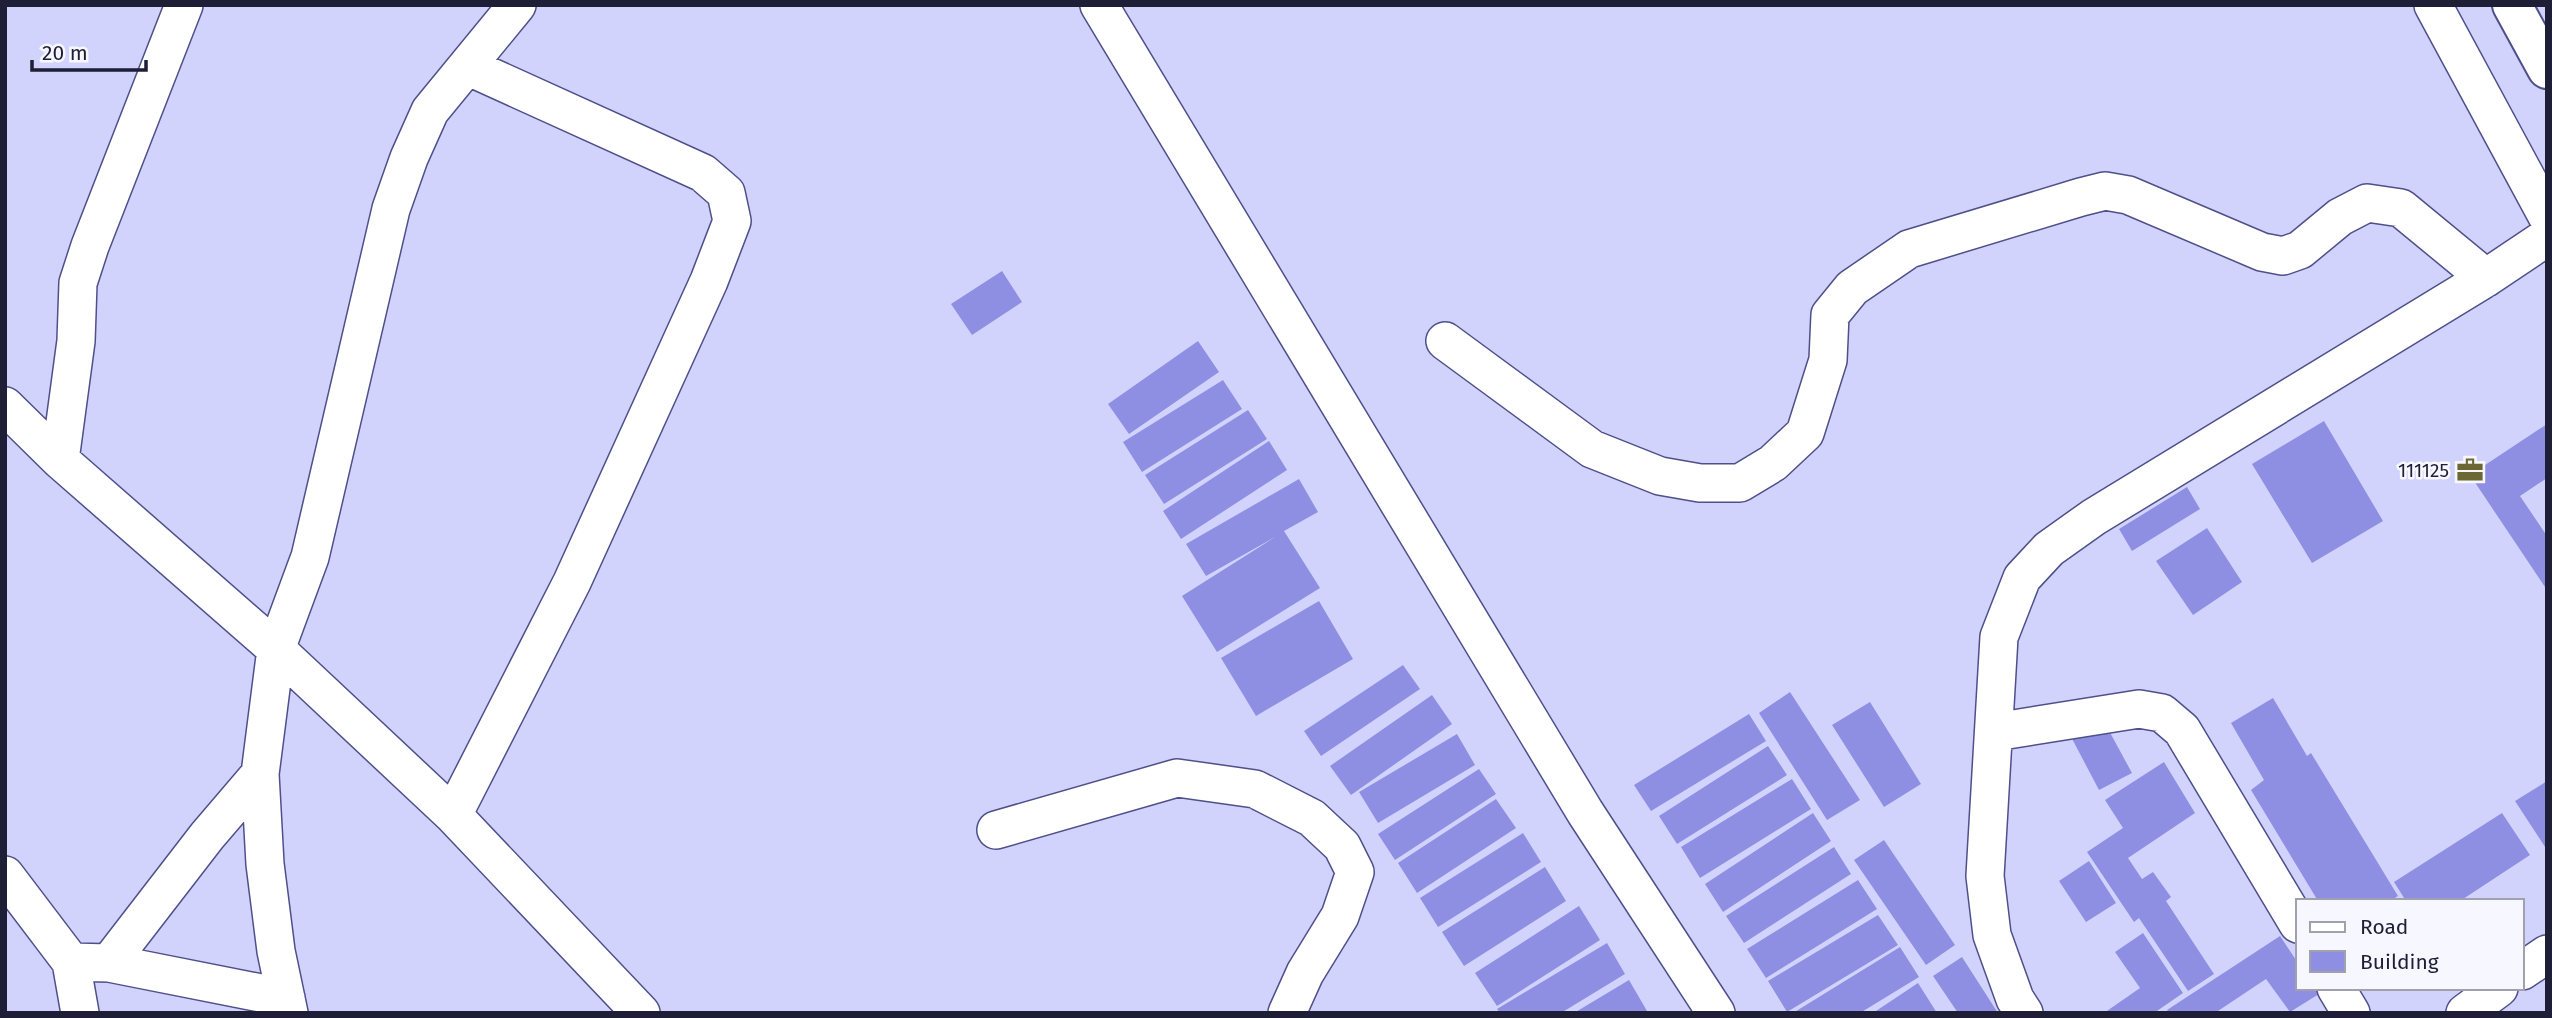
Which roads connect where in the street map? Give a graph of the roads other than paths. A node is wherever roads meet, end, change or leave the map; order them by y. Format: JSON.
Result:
{"nodes":[{"id":1,"x":184,"y":5,"type":"edge"},
{"id":2,"x":517,"y":5,"type":"edge"},
{"id":3,"x":1099,"y":5,"type":"edge"},
{"id":4,"x":2433,"y":5,"type":"edge"},
{"id":5,"x":2512,"y":5,"type":"edge"},
{"id":6,"x":467,"y":66,"type":"junction"},
{"id":7,"x":2547,"y":69,"type":"edge"},
{"id":8,"x":2547,"y":216,"type":"edge"},
{"id":9,"x":2547,"y":237,"type":"edge"},
{"id":10,"x":2486,"y":278,"type":"junction"},
{"id":11,"x":1445,"y":341,"type":"dead end"},
{"id":12,"x":5,"y":406,"type":"edge"},
{"id":13,"x":60,"y":460,"type":"junction"},
{"id":14,"x":276,"y":649,"type":"junction"},
{"id":15,"x":1995,"y":732,"type":"junction"},
{"id":16,"x":260,"y":774,"type":"junction"},
{"id":17,"x":453,"y":815,"type":"junction"},
{"id":18,"x":996,"y":830,"type":"dead end"},
{"id":19,"x":5,"y":875,"type":"edge"},
{"id":20,"x":2296,"y":921,"type":"edge"},
{"id":21,"x":2547,"y":954,"type":"edge"},
{"id":22,"x":71,"y":962,"type":"junction"},
{"id":23,"x":108,"y":963,"type":"junction"},
{"id":24,"x":2524,"y":970,"type":"edge"},
{"id":25,"x":2337,"y":990,"type":"edge"},
{"id":26,"x":2496,"y":990,"type":"edge"},
{"id":27,"x":288,"y":1005,"type":"edge"},
{"id":28,"x":80,"y":1013,"type":"edge"},
{"id":29,"x":641,"y":1013,"type":"edge"},
{"id":30,"x":1286,"y":1013,"type":"edge"},
{"id":31,"x":1716,"y":1013,"type":"edge"},
{"id":32,"x":2024,"y":1013,"type":"edge"},
{"id":33,"x":2351,"y":1013,"type":"edge"},
{"id":34,"x":2465,"y":1013,"type":"edge"}],
"edges":[{"from":1,"to":13,"type":"street"},
{"from":2,"to":6,"type":"street"},
{"from":3,"to":31,"type":"street"},
{"from":4,"to":8,"type":"street"},
{"from":5,"to":7,"type":"main road"},
{"from":6,"to":14,"type":"street"},
{"from":6,"to":17,"type":"street"},
{"from":9,"to":10,"type":"street"},
{"from":10,"to":11,"type":"street"},
{"from":10,"to":15,"type":"street"},
{"from":12,"to":13,"type":"street"},
{"from":13,"to":14,"type":"street"},
{"from":14,"to":16,"type":"street"},
{"from":14,"to":17,"type":"street"},
{"from":15,"to":20,"type":"street"},
{"from":15,"to":32,"type":"street"},
{"from":16,"to":23,"type":"street"},
{"from":16,"to":27,"type":"street"},
{"from":17,"to":29,"type":"street"},
{"from":18,"to":30,"type":"street"},
{"from":19,"to":22,"type":"street"},
{"from":21,"to":24,"type":"street"},
{"from":22,"to":23,"type":"street"},
{"from":22,"to":28,"type":"street"},
{"from":23,"to":27,"type":"street"},
{"from":25,"to":33,"type":"street"},
{"from":26,"to":34,"type":"street"}]}
